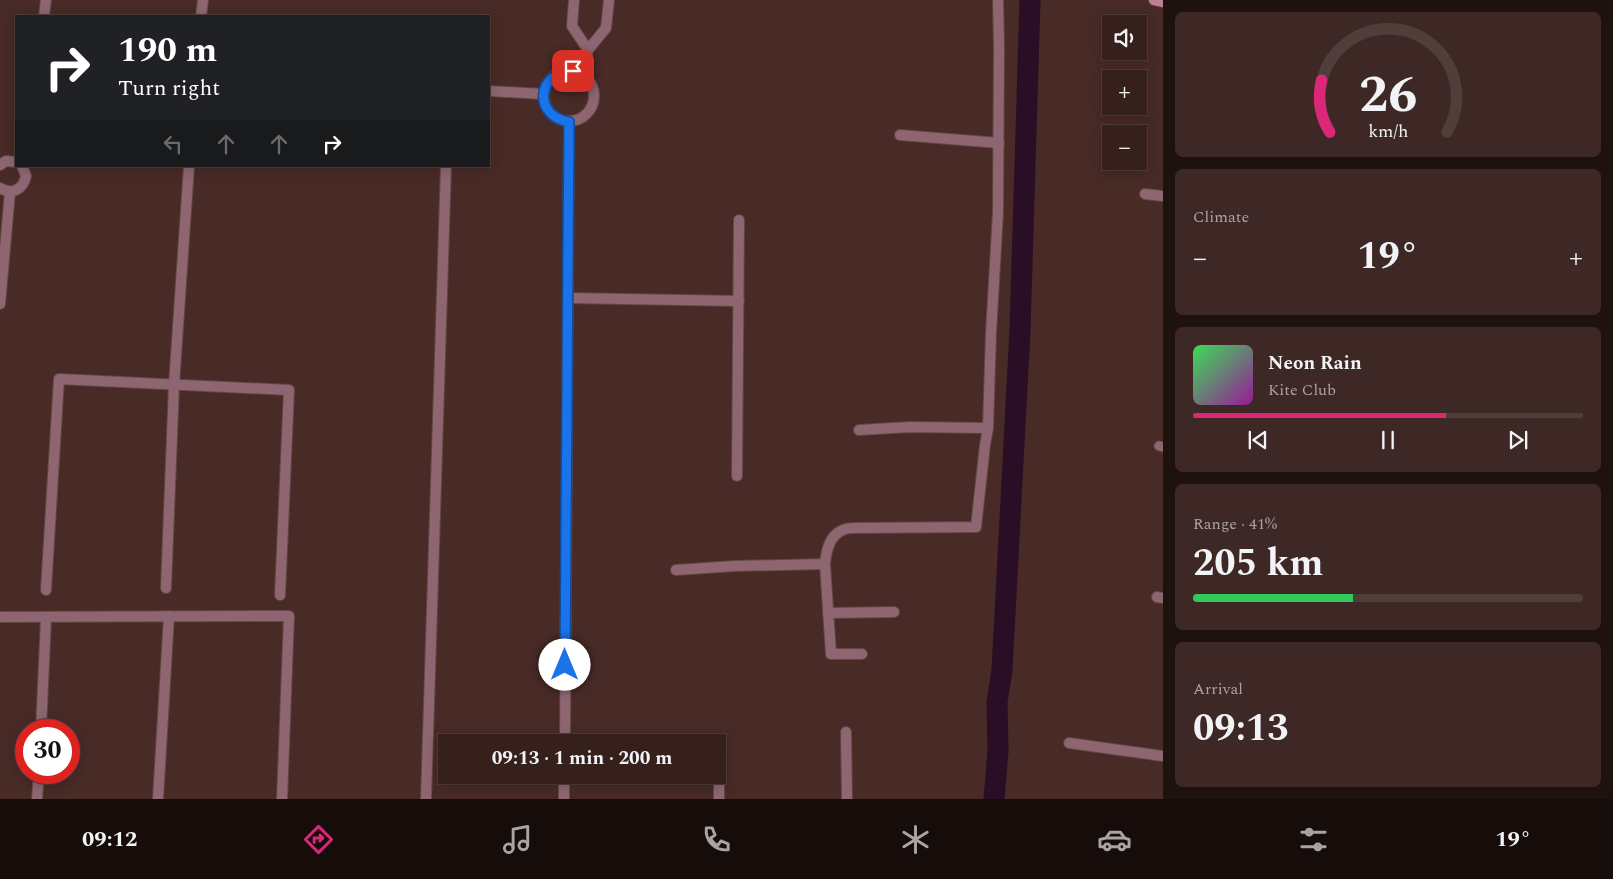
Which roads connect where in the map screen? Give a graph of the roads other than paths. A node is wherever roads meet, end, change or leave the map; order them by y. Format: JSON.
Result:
{"nodes":[{"id":1,"x":46,"y":0,"type":"edge"},
{"id":2,"x":203,"y":0,"type":"edge"},
{"id":3,"x":574,"y":0,"type":"edge"},
{"id":4,"x":609,"y":0,"type":"edge"},
{"id":5,"x":998,"y":0,"type":"edge"},
{"id":6,"x":1154,"y":0,"type":"edge"},
{"id":7,"x":1163,"y":2,"type":"edge"},
{"id":8,"x":44,"y":15,"type":"edge"},
{"id":9,"x":202,"y":15,"type":"edge"},
{"id":10,"x":588,"y":50,"type":"junction"},
{"id":11,"x":581,"y":74,"type":"junction"},
{"id":12,"x":490,"y":91,"type":"edge"},
{"id":13,"x":543,"y":94,"type":"junction"},
{"id":14,"x":569,"y":122,"type":"junction"},
{"id":15,"x":900,"y":135,"type":"dead end"},
{"id":16,"x":999,"y":142,"type":"junction"},
{"id":17,"x":15,"y":164,"type":"edge"},
{"id":18,"x":0,"y":165,"type":"edge"},
{"id":19,"x":22,"y":167,"type":"edge"},
{"id":20,"x":190,"y":167,"type":"edge"},
{"id":21,"x":446,"y":167,"type":"edge"},
{"id":22,"x":5,"y":190,"type":"edge"},
{"id":23,"x":1145,"y":194,"type":"dead end"},
{"id":24,"x":1163,"y":196,"type":"edge"},
{"id":25,"x":739,"y":220,"type":"dead end"},
{"id":26,"x":568,"y":298,"type":"junction"},
{"id":27,"x":739,"y":301,"type":"junction"},
{"id":28,"x":0,"y":304,"type":"edge"},
{"id":29,"x":174,"y":385,"type":"junction"},
{"id":30,"x":988,"y":428,"type":"junction"},
{"id":31,"x":859,"y":430,"type":"dead end"},
{"id":32,"x":737,"y":476,"type":"dead end"},
{"id":33,"x":825,"y":564,"type":"junction"},
{"id":34,"x":676,"y":570,"type":"dead end"},
{"id":35,"x":166,"y":588,"type":"dead end"},
{"id":36,"x":46,"y":590,"type":"dead end"},
{"id":37,"x":280,"y":595,"type":"dead end"},
{"id":38,"x":894,"y":612,"type":"dead end"},
{"id":39,"x":828,"y":613,"type":"junction"},
{"id":40,"x":169,"y":616,"type":"junction"},
{"id":41,"x":0,"y":617,"type":"edge"},
{"id":42,"x":46,"y":618,"type":"junction"},
{"id":43,"x":862,"y":654,"type":"dead end"},
{"id":44,"x":41,"y":719,"type":"edge"},
{"id":45,"x":846,"y":732,"type":"dead end"},
{"id":46,"x":565,"y":734,"type":"edge"},
{"id":47,"x":1069,"y":743,"type":"dead end"},
{"id":48,"x":1163,"y":756,"type":"edge"},
{"id":49,"x":38,"y":784,"type":"edge"},
{"id":50,"x":564,"y":784,"type":"edge"},
{"id":51,"x":719,"y":784,"type":"edge"},
{"id":52,"x":37,"y":799,"type":"edge"},
{"id":53,"x":158,"y":799,"type":"edge"},
{"id":54,"x":282,"y":799,"type":"edge"},
{"id":55,"x":426,"y":799,"type":"edge"},
{"id":56,"x":564,"y":799,"type":"edge"},
{"id":57,"x":719,"y":799,"type":"edge"},
{"id":58,"x":847,"y":799,"type":"edge"}],
"edges":[{"from":1,"to":8,"type":"street"},
{"from":2,"to":9,"type":"street"},
{"from":3,"to":10,"type":"street"},
{"from":4,"to":10,"type":"street"},
{"from":5,"to":16,"type":"street"},
{"from":6,"to":7,"type":"street"},
{"from":10,"to":11,"type":"street"},
{"from":11,"to":13,"type":"street"},
{"from":11,"to":14,"type":"street"},
{"from":12,"to":13,"type":"street"},
{"from":13,"to":14,"type":"street"},
{"from":14,"to":26,"type":"street"},
{"from":15,"to":16,"type":"street"},
{"from":16,"to":30,"type":"street"},
{"from":17,"to":18,"type":"street"},
{"from":19,"to":22,"type":"street"},
{"from":20,"to":29,"type":"street"},
{"from":21,"to":55,"type":"street"},
{"from":22,"to":28,"type":"street"},
{"from":23,"to":24,"type":"street"},
{"from":25,"to":27,"type":"street"},
{"from":26,"to":27,"type":"street"},
{"from":26,"to":46,"type":"street"},
{"from":27,"to":32,"type":"street"},
{"from":29,"to":35,"type":"street"},
{"from":29,"to":36,"type":"street"},
{"from":29,"to":37,"type":"street"},
{"from":30,"to":31,"type":"street"},
{"from":30,"to":33,"type":"street"},
{"from":33,"to":34,"type":"street"},
{"from":33,"to":39,"type":"street"},
{"from":38,"to":39,"type":"street"},
{"from":39,"to":43,"type":"street"},
{"from":40,"to":42,"type":"street"},
{"from":40,"to":53,"type":"street"},
{"from":40,"to":54,"type":"street"},
{"from":41,"to":42,"type":"street"},
{"from":42,"to":44,"type":"street"},
{"from":45,"to":58,"type":"street"},
{"from":47,"to":48,"type":"street"},
{"from":49,"to":52,"type":"street"},
{"from":50,"to":56,"type":"street"},
{"from":51,"to":57,"type":"street"}]}
